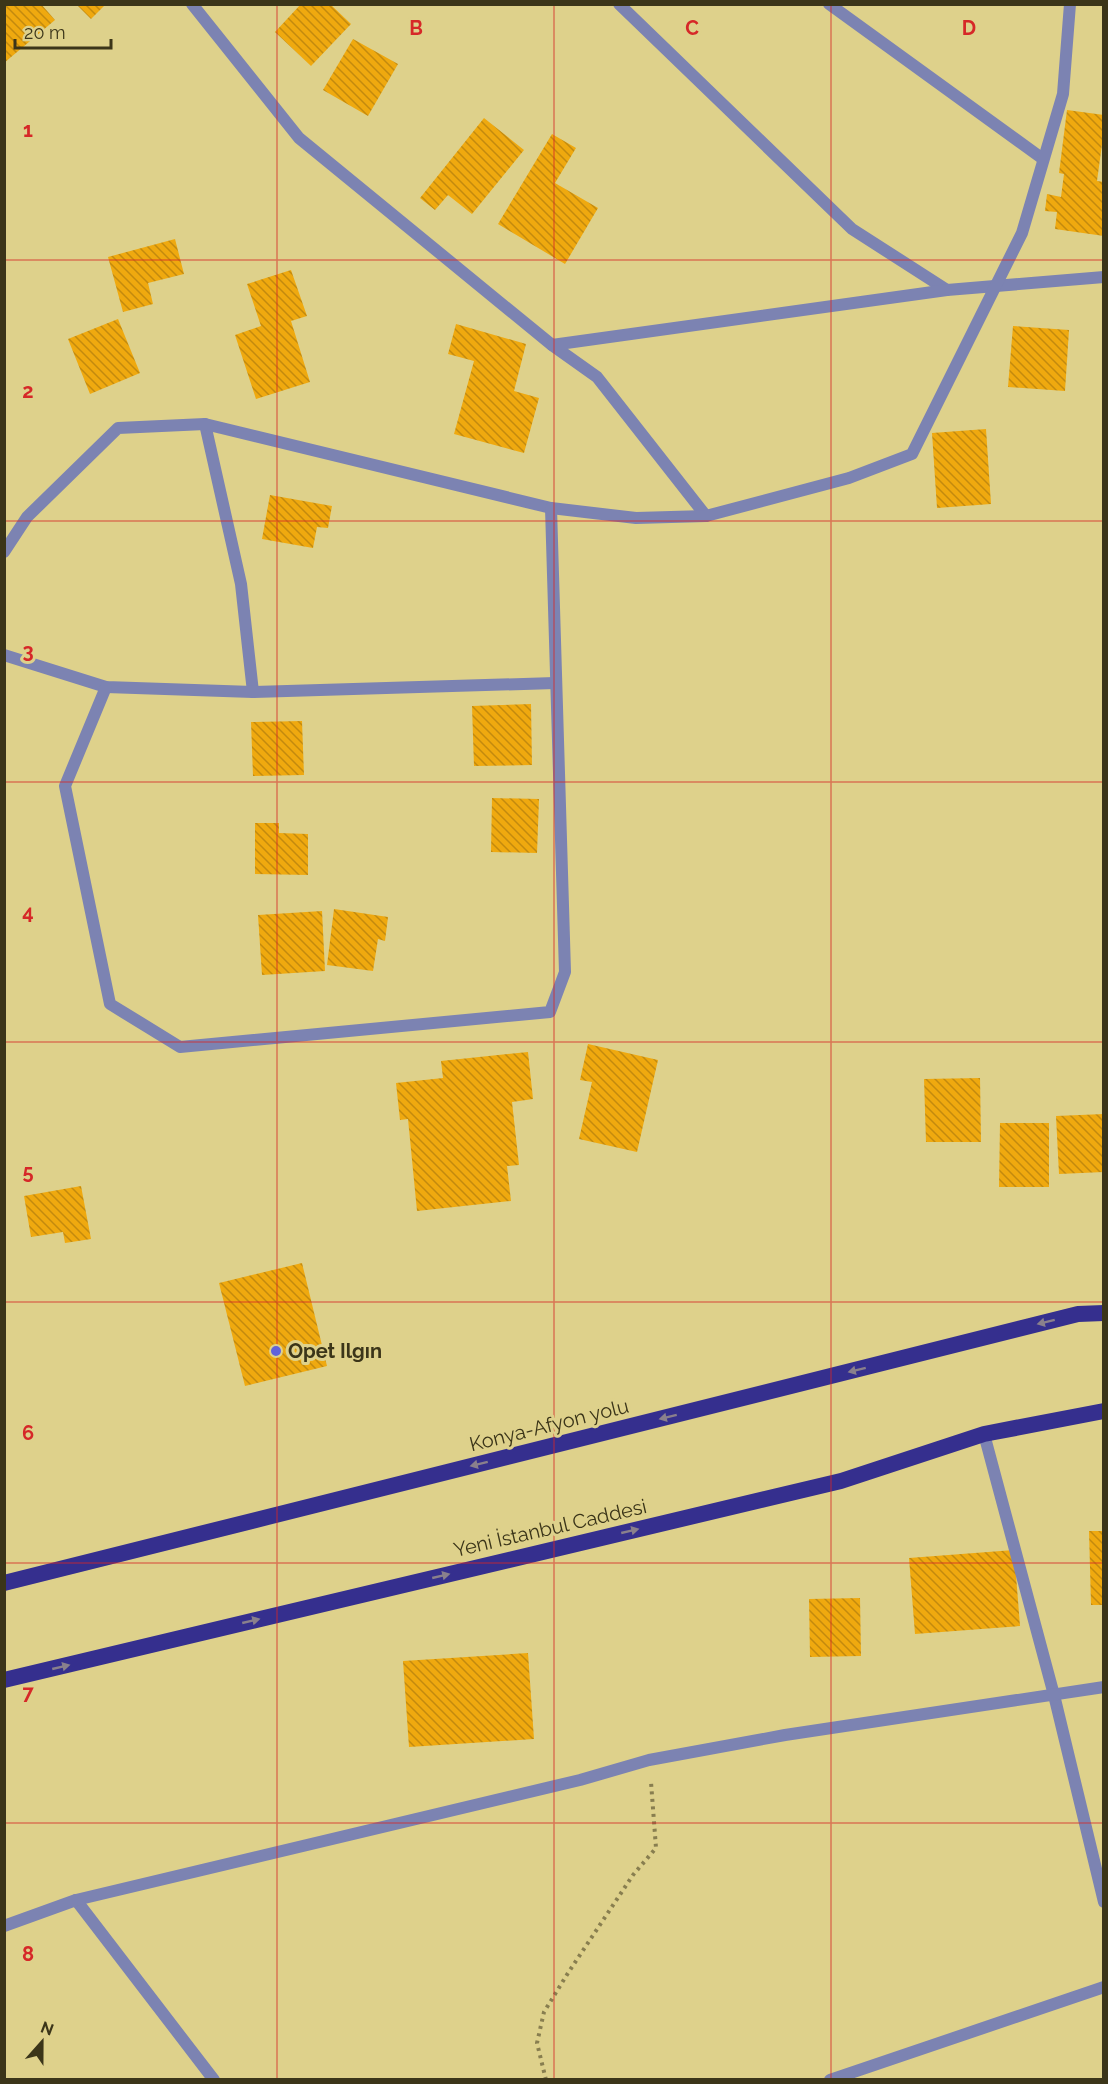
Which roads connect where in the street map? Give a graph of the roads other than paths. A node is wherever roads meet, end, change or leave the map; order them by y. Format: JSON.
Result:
{"nodes":[{"id":1,"x":192,"y":4,"type":"edge"},
{"id":2,"x":620,"y":4,"type":"edge"},
{"id":3,"x":829,"y":4,"type":"edge"},
{"id":4,"x":1070,"y":4,"type":"edge"},
{"id":5,"x":1043,"y":159,"type":"junction"},
{"id":6,"x":1104,"y":277,"type":"edge"},
{"id":7,"x":997,"y":285,"type":"junction"},
{"id":8,"x":947,"y":290,"type":"junction"},
{"id":9,"x":552,"y":345,"type":"junction"},
{"id":10,"x":205,"y":423,"type":"junction"},
{"id":11,"x":551,"y":508,"type":"junction"},
{"id":12,"x":706,"y":516,"type":"junction"},
{"id":13,"x":4,"y":552,"type":"edge"},
{"id":14,"x":4,"y":656,"type":"edge"},
{"id":15,"x":555,"y":683,"type":"junction"},
{"id":16,"x":105,"y":687,"type":"junction"},
{"id":17,"x":253,"y":692,"type":"junction"},
{"id":18,"x":1104,"y":1313,"type":"edge"},
{"id":19,"x":1104,"y":1411,"type":"edge"},
{"id":20,"x":984,"y":1434,"type":"junction"},
{"id":21,"x":4,"y":1583,"type":"edge"},
{"id":22,"x":4,"y":1680,"type":"edge"},
{"id":23,"x":1104,"y":1687,"type":"edge"},
{"id":24,"x":1054,"y":1695,"type":"junction"},
{"id":25,"x":76,"y":1900,"type":"junction"},
{"id":26,"x":1104,"y":1902,"type":"edge"},
{"id":27,"x":4,"y":1926,"type":"edge"},
{"id":28,"x":1104,"y":1987,"type":"edge"},
{"id":29,"x":214,"y":2079,"type":"edge"},
{"id":30,"x":830,"y":2079,"type":"edge"}],
"edges":[{"from":1,"to":9,"type":"street"},
{"from":2,"to":8,"type":"street"},
{"from":3,"to":5,"type":"street"},
{"from":4,"to":5,"type":"street"},
{"from":5,"to":7,"type":"street"},
{"from":6,"to":7,"type":"street"},
{"from":7,"to":8,"type":"street"},
{"from":7,"to":12,"type":"street"},
{"from":8,"to":9,"type":"street"},
{"from":9,"to":12,"type":"street"},
{"from":10,"to":11,"type":"street"},
{"from":10,"to":13,"type":"street"},
{"from":10,"to":17,"type":"street"},
{"from":11,"to":12,"type":"street"},
{"from":11,"to":15,"type":"street"},
{"from":14,"to":16,"type":"street"},
{"from":15,"to":16,"type":"street"},
{"from":15,"to":17,"type":"street"},
{"from":16,"to":17,"type":"street"},
{"from":18,"to":21,"type":"highway","name":"Konya-Afyon yolu","one_way":true},
{"from":19,"to":20,"type":"highway","name":"Yeni İstanbul Caddesi"},
{"from":22,"to":20,"type":"highway","name":"Yeni İstanbul Caddesi","one_way":true},
{"from":20,"to":24,"type":"street"},
{"from":23,"to":24,"type":"street"},
{"from":24,"to":25,"type":"street"},
{"from":24,"to":26,"type":"street"},
{"from":25,"to":27,"type":"street"},
{"from":25,"to":29,"type":"street"},
{"from":28,"to":30,"type":"street"}]}
